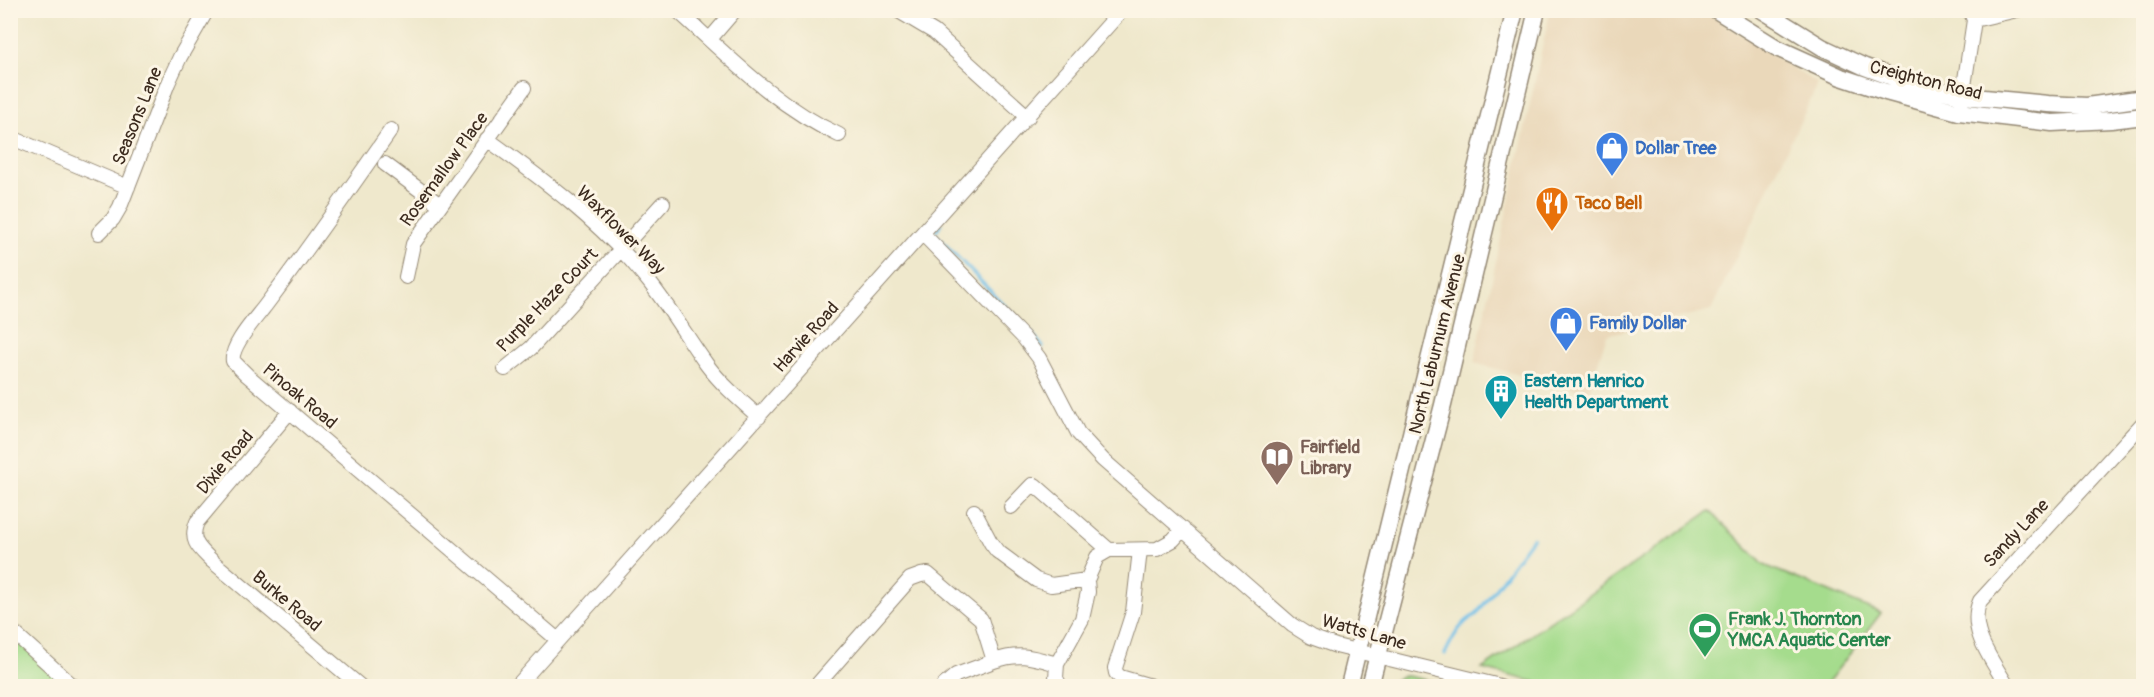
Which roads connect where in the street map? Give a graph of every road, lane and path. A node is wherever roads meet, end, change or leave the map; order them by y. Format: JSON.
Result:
{"nodes":[{"id":1,"x":207,"y":10,"type":"edge"},
{"id":2,"x":677,"y":10,"type":"edge"},
{"id":3,"x":735,"y":10,"type":"edge"},
{"id":4,"x":897,"y":10,"type":"edge"},
{"id":5,"x":1122,"y":10,"type":"edge"},
{"id":6,"x":1515,"y":10,"type":"edge"},
{"id":7,"x":1537,"y":10,"type":"edge"},
{"id":8,"x":1716,"y":10,"type":"edge"},
{"id":9,"x":1762,"y":10,"type":"edge"},
{"id":10,"x":2017,"y":10,"type":"edge"},
{"id":11,"x":1972,"y":15,"type":"edge"},
{"id":12,"x":710,"y":39,"type":"junction"},
{"id":13,"x":524,"y":88,"type":"dead end"},
{"id":14,"x":1963,"y":96,"type":"junction"},
{"id":15,"x":2144,"y":98,"type":"edge"},
{"id":16,"x":1959,"y":112,"type":"junction"},
{"id":17,"x":2144,"y":116,"type":"edge"},
{"id":18,"x":1028,"y":117,"type":"junction"},
{"id":19,"x":392,"y":129,"type":"dead end"},
{"id":20,"x":839,"y":135,"type":"dead end"},
{"id":21,"x":10,"y":137,"type":"edge"},
{"id":22,"x":487,"y":139,"type":"junction"},
{"id":23,"x":385,"y":165,"type":"dead end"},
{"id":24,"x":128,"y":187,"type":"junction"},
{"id":25,"x":663,"y":203,"type":"dead end"},
{"id":26,"x":440,"y":205,"type":"junction"},
{"id":27,"x":99,"y":232,"type":"dead end"},
{"id":28,"x":923,"y":234,"type":"junction"},
{"id":29,"x":620,"y":250,"type":"junction"},
{"id":30,"x":406,"y":277,"type":"dead end"},
{"id":31,"x":505,"y":369,"type":"dead end"},
{"id":32,"x":290,"y":411,"type":"junction"},
{"id":33,"x":759,"y":417,"type":"junction"},
{"id":34,"x":2144,"y":422,"type":"edge"},
{"id":35,"x":1011,"y":507,"type":"dead end"},
{"id":36,"x":974,"y":510,"type":"dead end"},
{"id":37,"x":1183,"y":529,"type":"junction"},
{"id":38,"x":194,"y":539,"type":"joint"},
{"id":39,"x":1109,"y":550,"type":"junction"},
{"id":40,"x":1140,"y":550,"type":"junction"},
{"id":41,"x":1087,"y":580,"type":"junction"},
{"id":42,"x":12,"y":631,"type":"edge"},
{"id":43,"x":558,"y":640,"type":"junction"},
{"id":44,"x":1357,"y":651,"type":"junction"},
{"id":45,"x":1379,"y":656,"type":"junction"},
{"id":46,"x":994,"y":661,"type":"junction"},
{"id":47,"x":1057,"y":664,"type":"junction"},
{"id":48,"x":73,"y":687,"type":"edge"},
{"id":49,"x":360,"y":687,"type":"edge"},
{"id":50,"x":517,"y":687,"type":"edge"},
{"id":51,"x":816,"y":687,"type":"edge"},
{"id":52,"x":943,"y":687,"type":"edge"},
{"id":53,"x":1060,"y":687,"type":"edge"},
{"id":54,"x":1151,"y":687,"type":"edge"},
{"id":55,"x":1349,"y":687,"type":"edge"},
{"id":56,"x":1370,"y":687,"type":"edge"},
{"id":57,"x":1500,"y":687,"type":"edge"},
{"id":58,"x":2007,"y":687,"type":"edge"}],
"edges":[{"from":1,"to":24,"type":"street","name":"Seasons Lane"},
{"from":2,"to":12,"type":"street"},
{"from":3,"to":12,"type":"street"},
{"from":4,"to":18,"type":"street"},
{"from":5,"to":18,"type":"street","name":"Harvie Road"},
{"from":6,"to":44,"type":"main road","name":"North Laburnum Avenue"},
{"from":7,"to":45,"type":"main road","name":"North Laburnum Avenue"},
{"from":8,"to":16,"type":"main road","name":"Creighton Road"},
{"from":9,"to":14,"type":"main road","name":"Creighton Road"},
{"from":10,"to":11,"type":"street"},
{"from":11,"to":14,"type":"street"},
{"from":12,"to":20,"type":"street"},
{"from":13,"to":22,"type":"street","name":"Rosemallow Place"},
{"from":14,"to":15,"type":"main road","name":"Creighton Road"},
{"from":14,"to":16,"type":"street"},
{"from":16,"to":17,"type":"main road","name":"Creighton Road"},
{"from":18,"to":28,"type":"street","name":"Harvie Road"},
{"from":19,"to":32,"type":"street","name":"Pinoak Road"},
{"from":21,"to":24,"type":"street"},
{"from":22,"to":26,"type":"street","name":"Rosemallow Place"},
{"from":22,"to":29,"type":"street","name":"Waxflower Way"},
{"from":23,"to":26,"type":"street"},
{"from":24,"to":27,"type":"street","name":"Seasons Lane"},
{"from":25,"to":29,"type":"street","name":"Purple Haze Court"},
{"from":26,"to":30,"type":"street","name":"Rosemallow Place"},
{"from":28,"to":33,"type":"street","name":"Harvie Road"},
{"from":28,"to":37,"type":"street","name":"Watts Lane"},
{"from":29,"to":31,"type":"street","name":"Purple Haze Court"},
{"from":29,"to":33,"type":"street","name":"Waxflower Way"},
{"from":32,"to":38,"type":"street","name":"Dixie Road"},
{"from":32,"to":43,"type":"street","name":"Pinoak Road"},
{"from":33,"to":43,"type":"street","name":"Harvie Road"},
{"from":34,"to":58,"type":"street","name":"Sandy Lane"},
{"from":35,"to":39,"type":"street"},
{"from":36,"to":41,"type":"street"},
{"from":37,"to":40,"type":"street"},
{"from":37,"to":44,"type":"street","name":"Watts Lane"},
{"from":38,"to":49,"type":"street","name":"Burke Road"},
{"from":39,"to":40,"type":"street"},
{"from":39,"to":41,"type":"street"},
{"from":40,"to":54,"type":"street"},
{"from":41,"to":47,"type":"street"},
{"from":42,"to":48,"type":"street"},
{"from":43,"to":50,"type":"street","name":"Harvie Road"},
{"from":44,"to":45,"type":"street","name":"Watts Lane"},
{"from":44,"to":55,"type":"main road","name":"North Laburnum Avenue"},
{"from":45,"to":56,"type":"main road","name":"North Laburnum Avenue"},
{"from":45,"to":57,"type":"street","name":"Watts Lane"},
{"from":46,"to":47,"type":"street"},
{"from":46,"to":51,"type":"street"},
{"from":46,"to":52,"type":"street"},
{"from":47,"to":53,"type":"street"}]}
